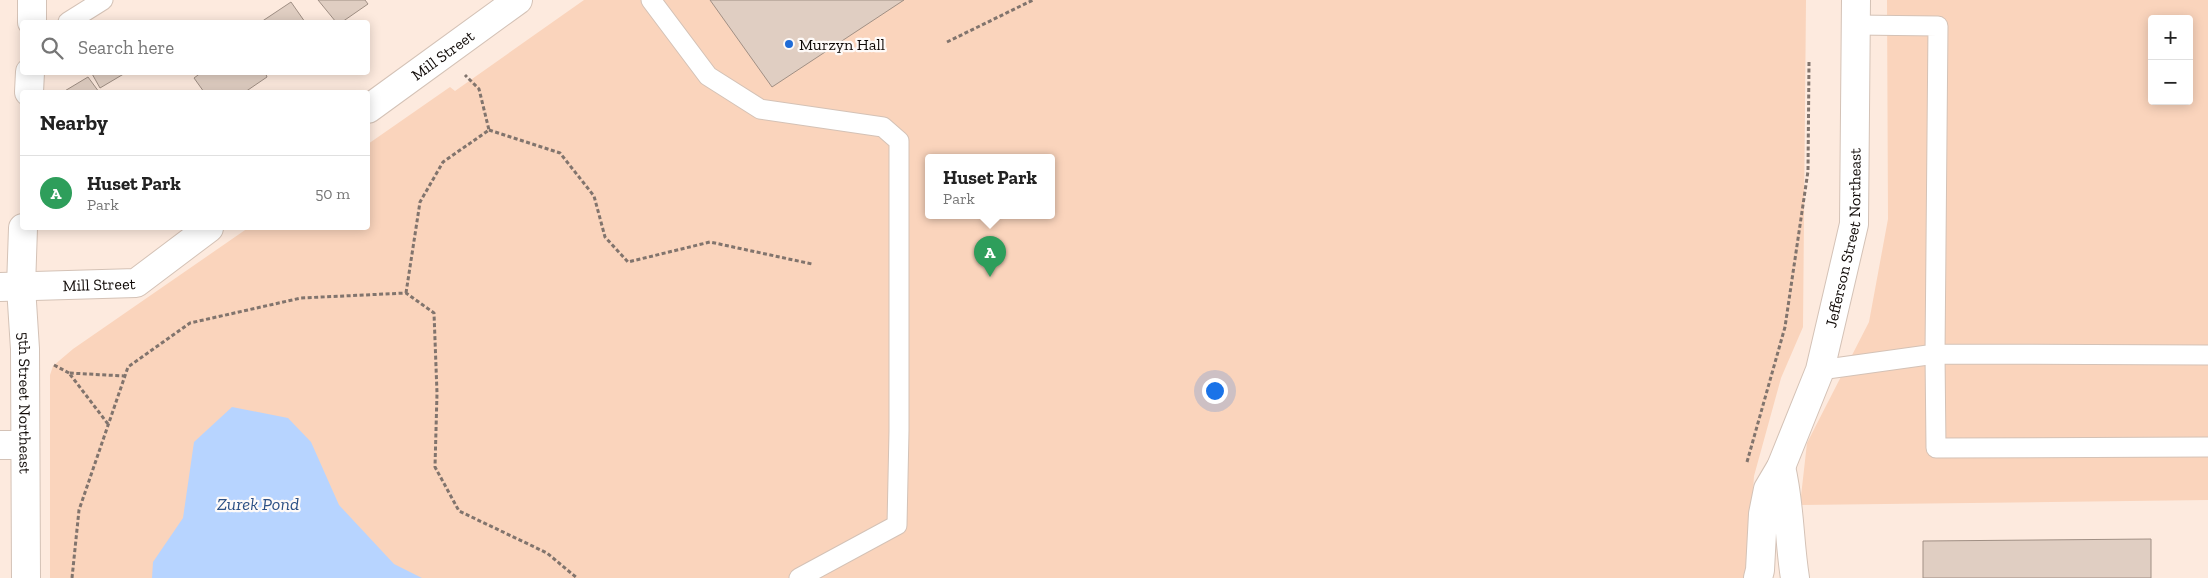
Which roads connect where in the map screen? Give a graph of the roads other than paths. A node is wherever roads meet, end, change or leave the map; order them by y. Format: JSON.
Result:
{"nodes":[{"id":1,"x":32,"y":0,"type":"edge"},
{"id":2,"x":103,"y":0,"type":"edge"},
{"id":3,"x":518,"y":0,"type":"edge"},
{"id":4,"x":651,"y":0,"type":"edge"},
{"id":5,"x":1856,"y":13,"type":"edge"},
{"id":6,"x":32,"y":20,"type":"edge"},
{"id":7,"x":71,"y":20,"type":"edge"},
{"id":8,"x":30,"y":75,"type":"edge"},
{"id":9,"x":29,"y":90,"type":"edge"},
{"id":10,"x":370,"y":108,"type":"edge"},
{"id":11,"x":24,"y":230,"type":"edge"},
{"id":12,"x":206,"y":230,"type":"edge"},
{"id":13,"x":11,"y":287,"type":"edge"},
{"id":14,"x":1935,"y":354,"type":"junction"},
{"id":15,"x":2208,"y":356,"type":"edge"},
{"id":16,"x":1820,"y":370,"type":"junction"},
{"id":17,"x":13,"y":445,"type":"edge"},
{"id":18,"x":2208,"y":447,"type":"edge"},
{"id":19,"x":1780,"y":467,"type":"junction"},
{"id":20,"x":26,"y":578,"type":"edge"},
{"id":21,"x":799,"y":578,"type":"edge"},
{"id":22,"x":1758,"y":578,"type":"edge"},
{"id":23,"x":1795,"y":578,"type":"edge"}],
"edges":[{"from":1,"to":6,"type":"street"},
{"from":2,"to":7,"type":"lane"},
{"from":3,"to":10,"type":"street","name":"Mill Street"},
{"from":4,"to":21,"type":"lane"},
{"from":5,"to":14,"type":"lane"},
{"from":5,"to":16,"type":"street","name":"Jefferson Street Northeast"},
{"from":8,"to":9,"type":"street"},
{"from":11,"to":13,"type":"street","name":"5th Street Northeast"},
{"from":12,"to":13,"type":"street","name":"Mill Street"},
{"from":13,"to":17,"type":"street","name":"5th Street Northeast"},
{"from":14,"to":15,"type":"lane"},
{"from":14,"to":16,"type":"lane"},
{"from":14,"to":18,"type":"lane"},
{"from":16,"to":19,"type":"street","name":"Jefferson Street Northeast"},
{"from":17,"to":20,"type":"street","name":"5th Street Northeast"},
{"from":19,"to":22,"type":"street","name":"Jefferson Street Northeast"},
{"from":19,"to":23,"type":"street"}]}
